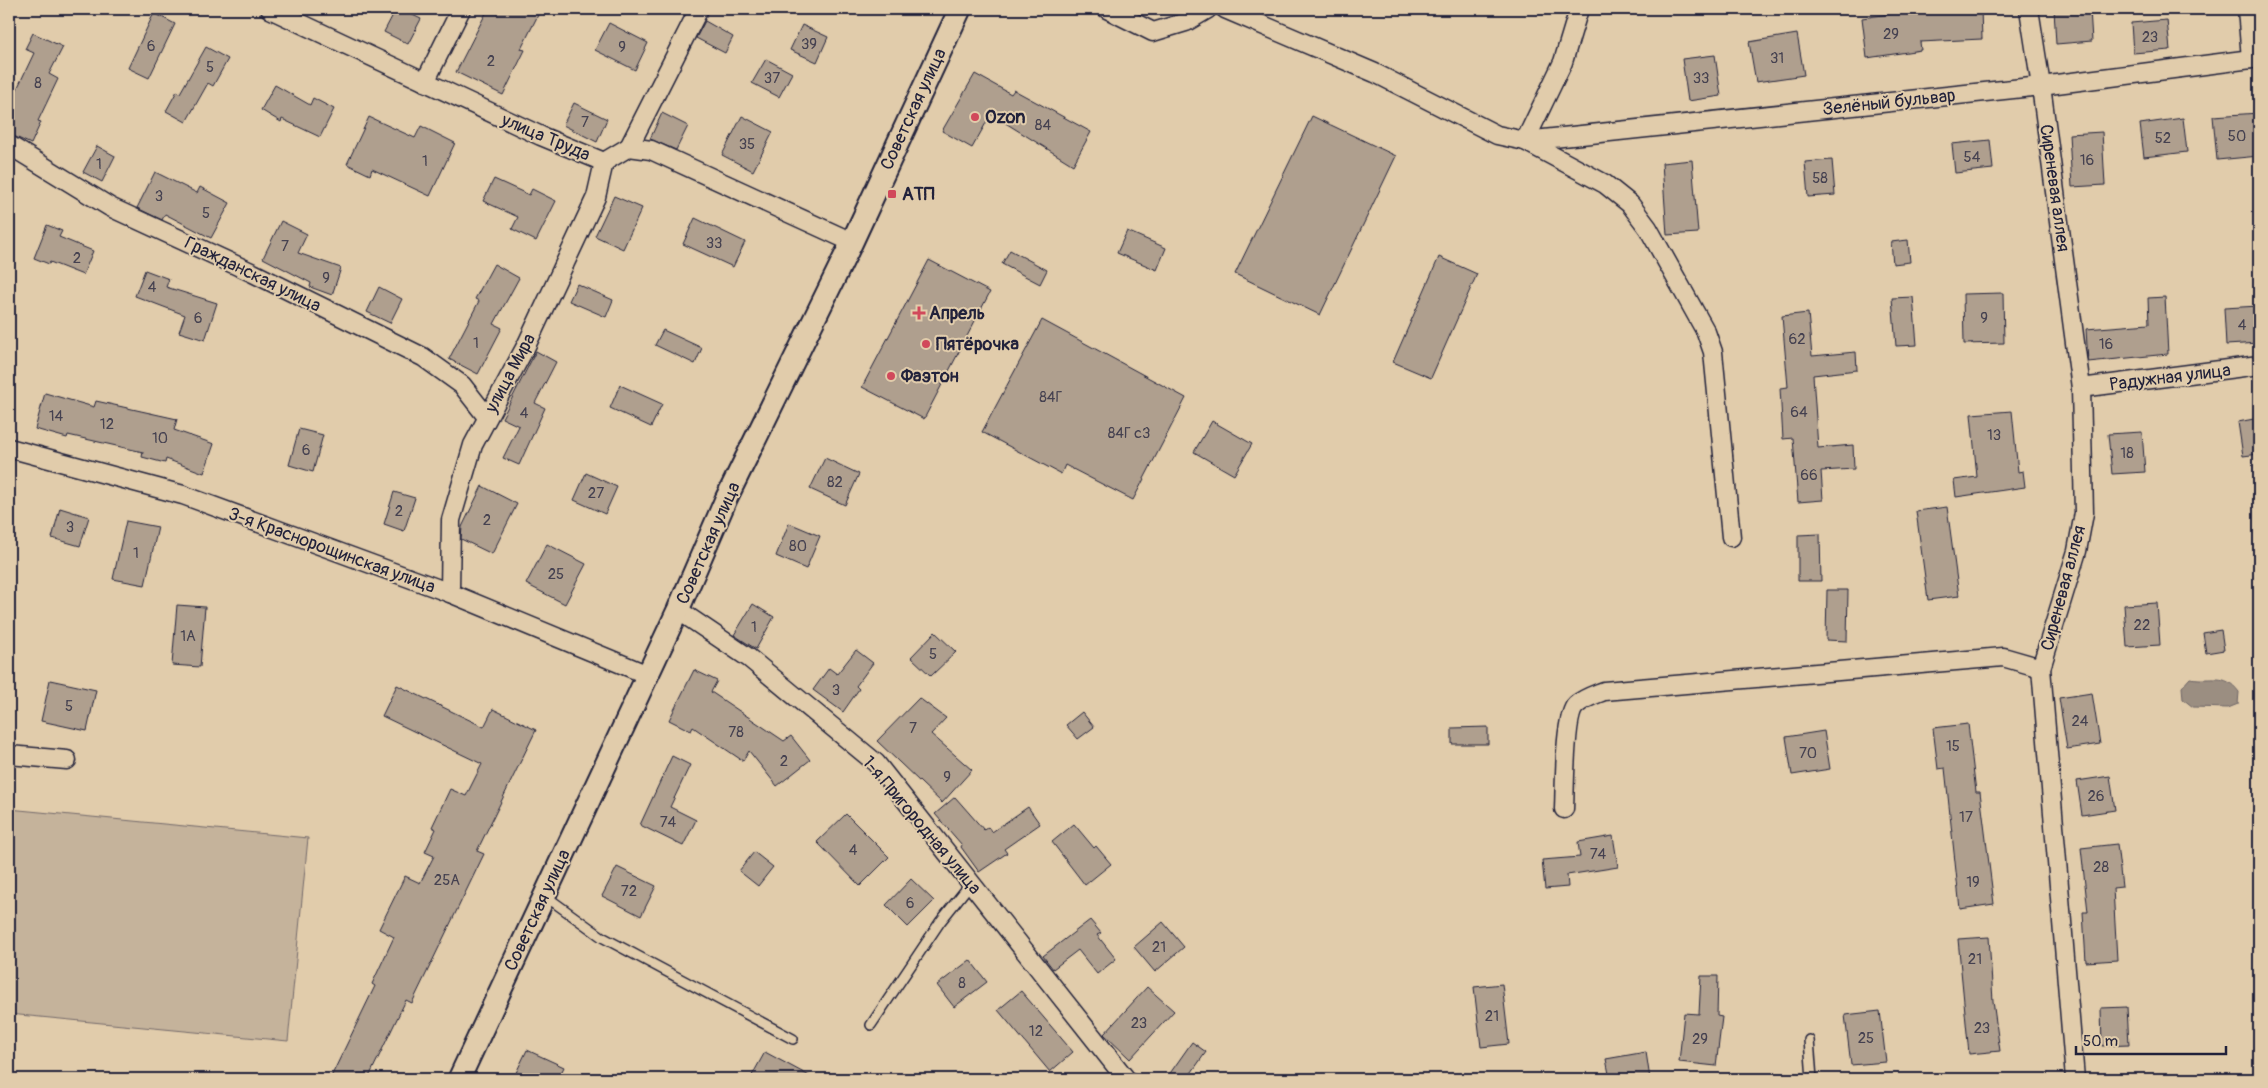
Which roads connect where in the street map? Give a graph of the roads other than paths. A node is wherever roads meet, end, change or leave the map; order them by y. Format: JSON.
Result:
{"nodes":[{"id":1,"x":270,"y":9,"type":"edge"},
{"id":2,"x":461,"y":9,"type":"edge"},
{"id":3,"x":699,"y":9,"type":"edge"},
{"id":4,"x":960,"y":9,"type":"edge"},
{"id":5,"x":1107,"y":9,"type":"edge"},
{"id":6,"x":1208,"y":9,"type":"edge"},
{"id":7,"x":1224,"y":9,"type":"edge"},
{"id":8,"x":1579,"y":9,"type":"edge"},
{"id":9,"x":2029,"y":9,"type":"edge"},
{"id":10,"x":2247,"y":9,"type":"edge"},
{"id":11,"x":2255,"y":58,"type":"edge"},
{"id":12,"x":425,"y":82,"type":"junction"},
{"id":13,"x":2041,"y":86,"type":"junction"},
{"id":14,"x":1525,"y":141,"type":"junction"},
{"id":15,"x":9,"y":145,"type":"edge"},
{"id":16,"x":629,"y":147,"type":"junction"},
{"id":17,"x":604,"y":162,"type":"junction"},
{"id":18,"x":852,"y":242,"type":"junction"},
{"id":19,"x":2259,"y":365,"type":"edge"},
{"id":20,"x":2081,"y":388,"type":"junction"},
{"id":21,"x":487,"y":417,"type":"junction"},
{"id":22,"x":9,"y":448,"type":"edge"},
{"id":23,"x":1731,"y":537,"type":"dead end"},
{"id":24,"x":450,"y":593,"type":"junction"},
{"id":25,"x":678,"y":610,"type":"junction"},
{"id":26,"x":2041,"y":668,"type":"junction"},
{"id":27,"x":648,"y":675,"type":"junction"},
{"id":28,"x":9,"y":755,"type":"edge"},
{"id":29,"x":67,"y":760,"type":"dead end"},
{"id":30,"x":1564,"y":809,"type":"dead end"},
{"id":31,"x":971,"y":883,"type":"junction"},
{"id":32,"x":543,"y":895,"type":"junction"},
{"id":33,"x":871,"y":1025,"type":"dead end"},
{"id":34,"x":793,"y":1039,"type":"dead end"},
{"id":35,"x":1809,"y":1040,"type":"dead end"},
{"id":36,"x":459,"y":1079,"type":"edge"},
{"id":37,"x":1126,"y":1079,"type":"edge"},
{"id":38,"x":1812,"y":1079,"type":"edge"},
{"id":39,"x":2075,"y":1079,"type":"edge"}],
"edges":[{"from":1,"to":12,"type":"street","name":"улица Труда"},
{"from":2,"to":12,"type":"street"},
{"from":3,"to":16,"type":"street"},
{"from":4,"to":18,"type":"street","name":"Советская улица"},
{"from":5,"to":6,"type":"street"},
{"from":7,"to":14,"type":"street"},
{"from":8,"to":14,"type":"street"},
{"from":9,"to":13,"type":"street","name":"Сиреневая аллея"},
{"from":10,"to":11,"type":"street","name":"Зелёный бульвар"},
{"from":11,"to":13,"type":"street","name":"Зелёный бульвар"},
{"from":12,"to":17,"type":"street","name":"улица Труда"},
{"from":13,"to":14,"type":"street","name":"Зелёный бульвар"},
{"from":13,"to":20,"type":"street","name":"Сиреневая аллея"},
{"from":14,"to":23,"type":"street"},
{"from":15,"to":21,"type":"street","name":"Гражданская улица"},
{"from":16,"to":17,"type":"street","name":"улица Труда"},
{"from":16,"to":18,"type":"street"},
{"from":17,"to":21,"type":"street","name":"улица Мира"},
{"from":18,"to":25,"type":"street","name":"Советская улица"},
{"from":19,"to":20,"type":"street","name":"Радужная улица"},
{"from":20,"to":26,"type":"street","name":"Сиреневая аллея"},
{"from":21,"to":24,"type":"street","name":"улица Мира"},
{"from":22,"to":24,"type":"street","name":"3-я Краснорощинская улица"},
{"from":24,"to":27,"type":"street","name":"3-я Краснорощинская улица"},
{"from":25,"to":27,"type":"street","name":"Советская улица"},
{"from":25,"to":31,"type":"street","name":"1-я Пригородная улица"},
{"from":26,"to":30,"type":"street"},
{"from":26,"to":39,"type":"street","name":"Сиреневая аллея"},
{"from":27,"to":32,"type":"street","name":"Советская улица"},
{"from":28,"to":29,"type":"street"},
{"from":31,"to":33,"type":"lane"},
{"from":31,"to":37,"type":"street","name":"1-я Пригородная улица"},
{"from":32,"to":34,"type":"lane"},
{"from":32,"to":36,"type":"street","name":"Советская улица"},
{"from":35,"to":38,"type":"lane"}]}
